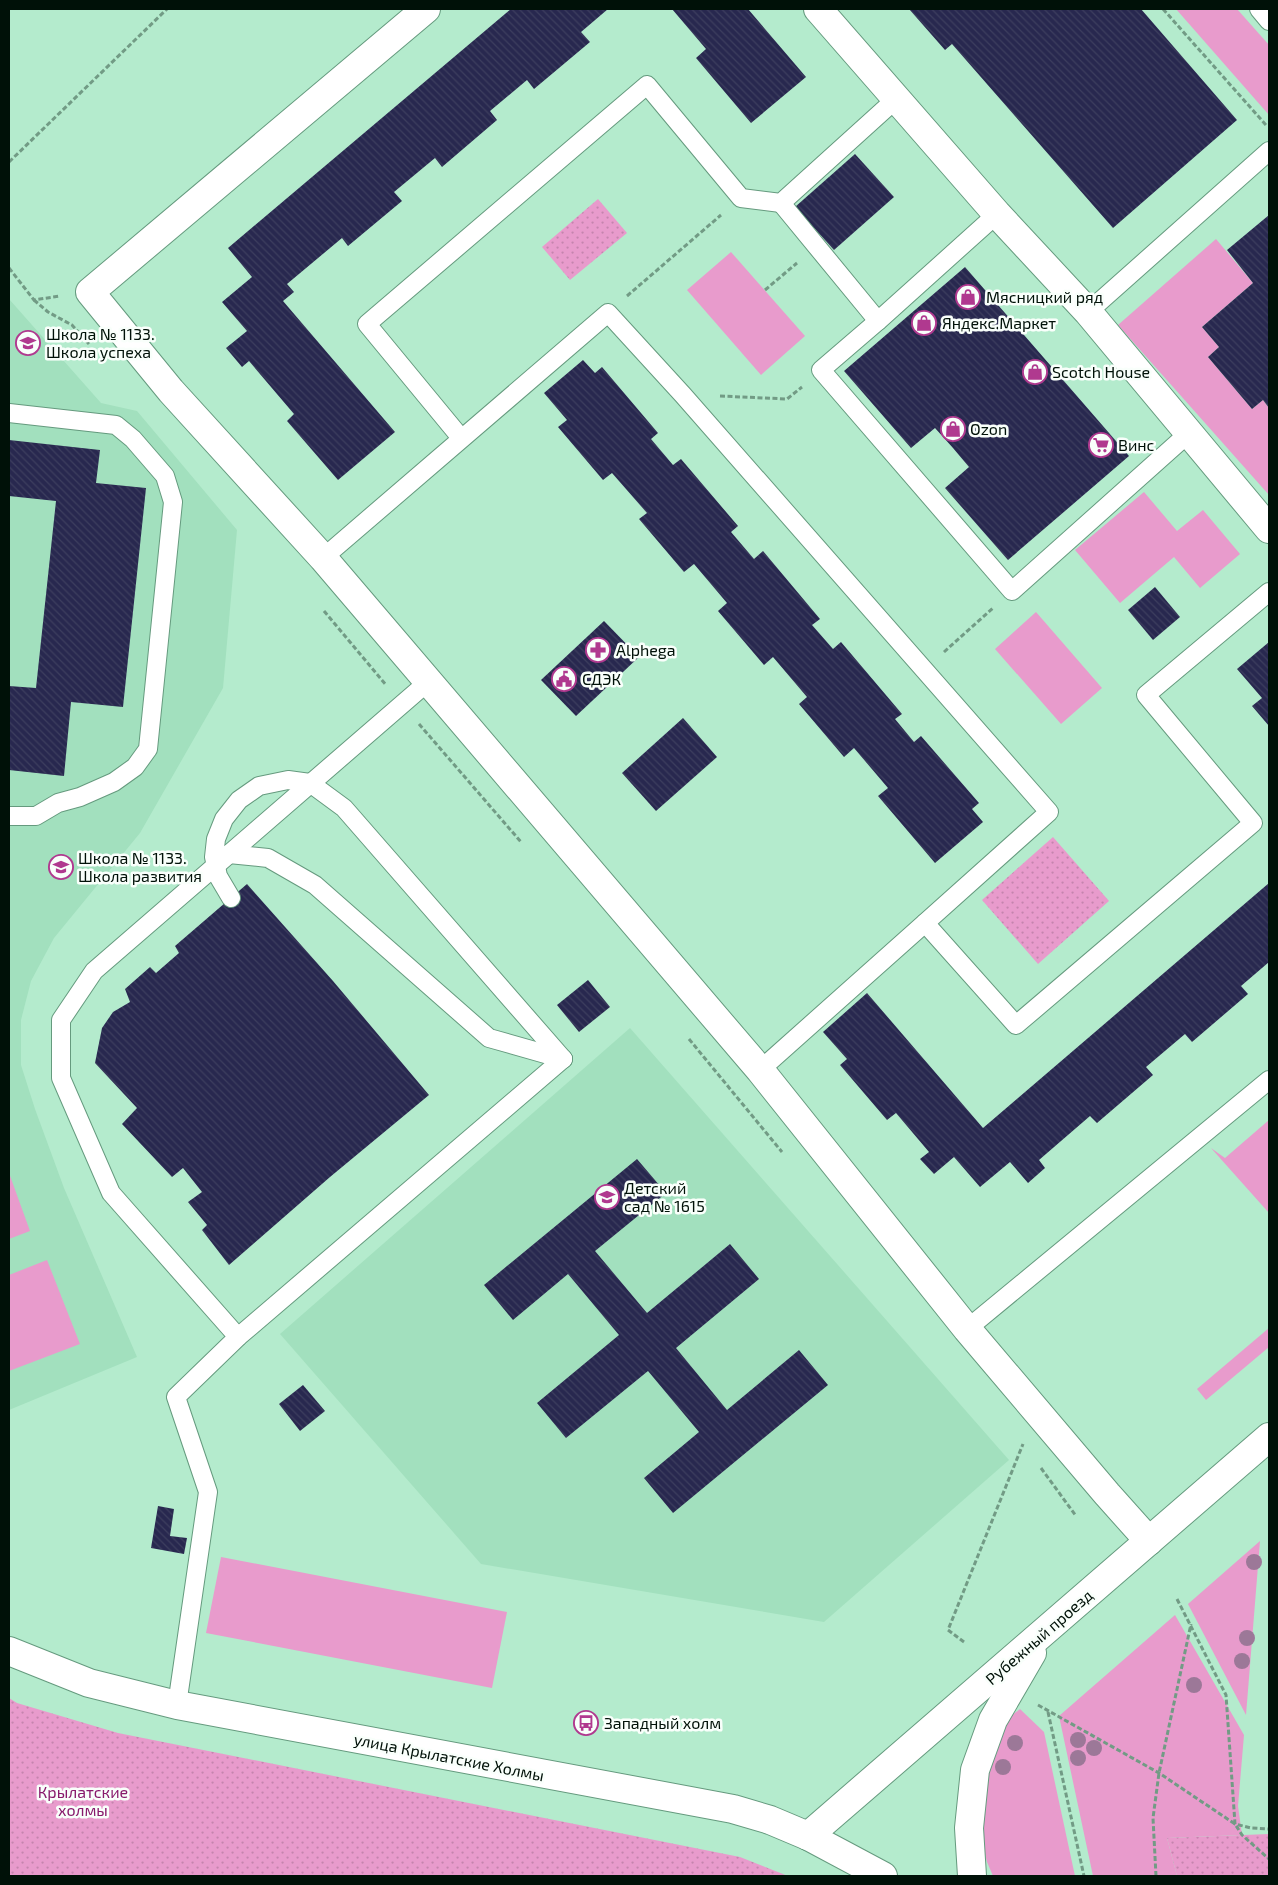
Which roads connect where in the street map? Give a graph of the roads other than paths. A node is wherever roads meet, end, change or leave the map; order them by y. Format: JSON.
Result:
{"nodes":[{"id":1,"x":426,"y":9,"type":"edge"},
{"id":2,"x":818,"y":9,"type":"edge"},
{"id":3,"x":1259,"y":9,"type":"edge"},
{"id":4,"x":1269,"y":21,"type":"edge"},
{"id":5,"x":896,"y":99,"type":"junction"},
{"id":6,"x":1269,"y":151,"type":"edge"},
{"id":7,"x":781,"y":203,"type":"junction"},
{"id":8,"x":997,"y":214,"type":"junction"},
{"id":9,"x":1088,"y":312,"type":"junction"},
{"id":10,"x":878,"y":322,"type":"junction"},
{"id":11,"x":9,"y":413,"type":"edge"},
{"id":12,"x":1190,"y":432,"type":"junction"},
{"id":13,"x":461,"y":438,"type":"junction"},
{"id":14,"x":1269,"y":529,"type":"edge"},
{"id":15,"x":323,"y":558,"type":"junction"},
{"id":16,"x":1269,"y":592,"type":"edge"},
{"id":17,"x":429,"y":681,"type":"junction"},
{"id":18,"x":9,"y":816,"type":"edge"},
{"id":19,"x":229,"y":854,"type":"junction"},
{"id":20,"x":231,"y":898,"type":"dead end"},
{"id":21,"x":924,"y":923,"type":"junction"},
{"id":22,"x":562,"y":1059,"type":"junction"},
{"id":23,"x":760,"y":1070,"type":"junction"},
{"id":24,"x":1269,"y":1080,"type":"edge"},
{"id":25,"x":967,"y":1328,"type":"junction"},
{"id":26,"x":238,"y":1337,"type":"junction"},
{"id":27,"x":1269,"y":1437,"type":"edge"},
{"id":28,"x":1149,"y":1541,"type":"junction"},
{"id":29,"x":1046,"y":1630,"type":"junction"},
{"id":30,"x":9,"y":1650,"type":"edge"},
{"id":31,"x":177,"y":1705,"type":"junction"},
{"id":32,"x":808,"y":1836,"type":"junction"},
{"id":33,"x":884,"y":1876,"type":"edge"},
{"id":34,"x":972,"y":1876,"type":"edge"}],
"edges":[{"from":1,"to":15,"type":"street"},
{"from":2,"to":5,"type":"street"},
{"from":3,"to":4,"type":"lane"},
{"from":5,"to":7,"type":"lane"},
{"from":5,"to":8,"type":"street"},
{"from":6,"to":9,"type":"lane"},
{"from":7,"to":10,"type":"lane"},
{"from":7,"to":13,"type":"lane"},
{"from":8,"to":9,"type":"street"},
{"from":8,"to":10,"type":"lane"},
{"from":9,"to":12,"type":"street"},
{"from":10,"to":12,"type":"lane"},
{"from":11,"to":18,"type":"lane"},
{"from":12,"to":14,"type":"street"},
{"from":13,"to":15,"type":"lane"},
{"from":13,"to":21,"type":"lane"},
{"from":15,"to":17,"type":"street"},
{"from":16,"to":21,"type":"lane"},
{"from":17,"to":19,"type":"lane"},
{"from":17,"to":23,"type":"street"},
{"from":19,"to":22,"type":"lane"},
{"from":19,"to":26,"type":"lane"},
{"from":20,"to":22,"type":"lane"},
{"from":21,"to":23,"type":"lane"},
{"from":22,"to":26,"type":"lane"},
{"from":23,"to":25,"type":"street"},
{"from":24,"to":25,"type":"lane"},
{"from":25,"to":28,"type":"street"},
{"from":26,"to":31,"type":"lane"},
{"from":27,"to":28,"type":"street","name":"Рубежный проезд"},
{"from":28,"to":29,"type":"street","name":"Рубежный проезд"},
{"from":29,"to":32,"type":"street","name":"Рубежный проезд"},
{"from":29,"to":34,"type":"street"},
{"from":30,"to":31,"type":"street","name":"улица Крылатские Холмы"},
{"from":31,"to":32,"type":"street","name":"улица Крылатские Холмы"},
{"from":32,"to":33,"type":"street","name":"улица Крылатские Холмы"}]}
